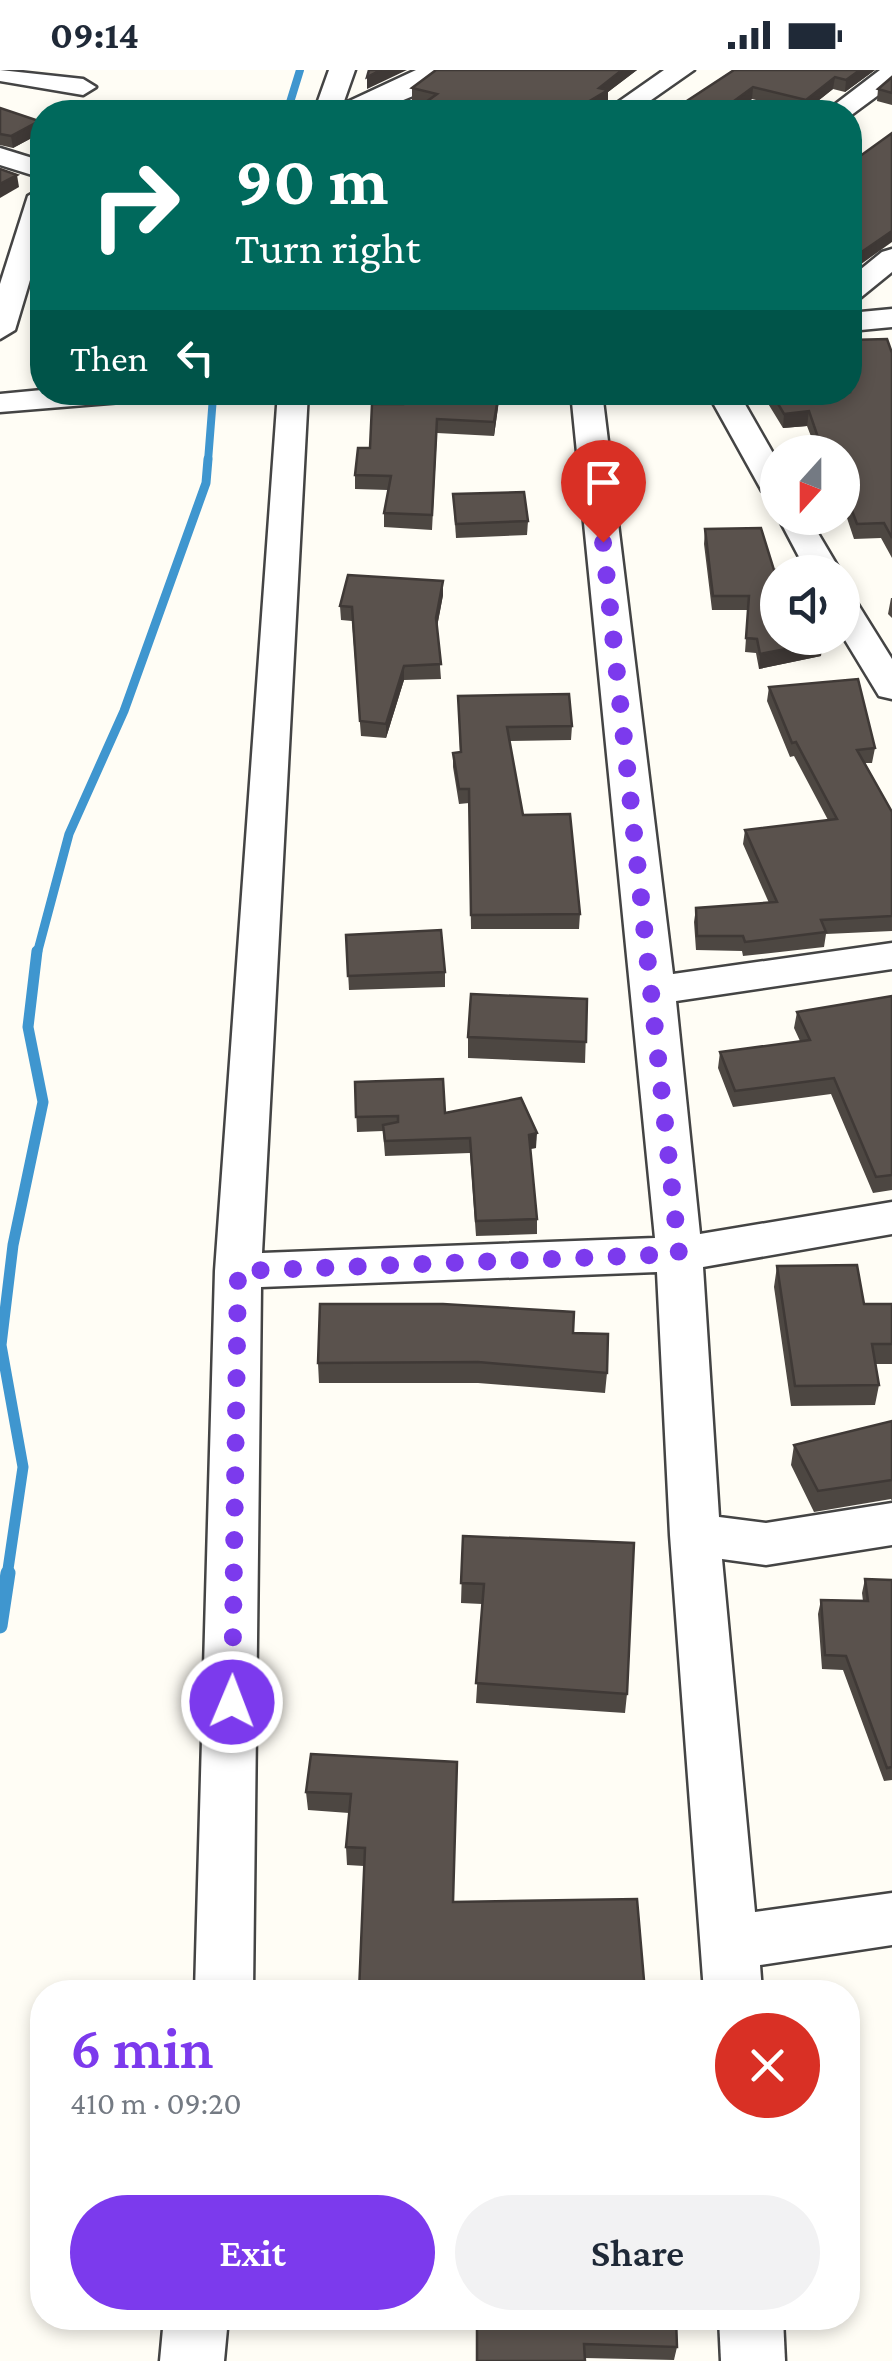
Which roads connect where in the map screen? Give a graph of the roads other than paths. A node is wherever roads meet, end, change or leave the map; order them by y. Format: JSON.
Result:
{"nodes":[{"id":1,"x":342,"y":70,"type":"edge"},
{"id":2,"x":434,"y":70,"type":"edge"},
{"id":3,"x":681,"y":70,"type":"edge"},
{"id":4,"x":0,"y":72,"type":"edge"},
{"id":5,"x":892,"y":73,"type":"edge"},
{"id":6,"x":87,"y":79,"type":"edge"},
{"id":7,"x":331,"y":100,"type":"edge"},
{"id":8,"x":377,"y":100,"type":"edge"},
{"id":9,"x":636,"y":100,"type":"edge"},
{"id":10,"x":855,"y":100,"type":"edge"},
{"id":11,"x":0,"y":156,"type":"edge"},
{"id":12,"x":30,"y":166,"type":"edge"},
{"id":13,"x":30,"y":223,"type":"edge"},
{"id":14,"x":892,"y":258,"type":"edge"},
{"id":15,"x":10,"y":269,"type":"edge"},
{"id":16,"x":862,"y":282,"type":"edge"},
{"id":17,"x":892,"y":318,"type":"edge"},
{"id":18,"x":862,"y":321,"type":"edge"},
{"id":19,"x":0,"y":330,"type":"edge"},
{"id":20,"x":30,"y":401,"type":"edge"},
{"id":21,"x":0,"y":404,"type":"edge"},
{"id":22,"x":292,"y":405,"type":"edge"},
{"id":23,"x":587,"y":405,"type":"edge"},
{"id":24,"x":729,"y":405,"type":"edge"},
{"id":25,"x":760,"y":459,"type":"edge"},
{"id":26,"x":860,"y":635,"type":"edge"},
{"id":27,"x":892,"y":688,"type":"edge"},
{"id":28,"x":892,"y":956,"type":"edge"},
{"id":29,"x":654,"y":990,"type":"junction"},
{"id":30,"x":892,"y":1218,"type":"edge"},
{"id":31,"x":679,"y":1254,"type":"junction"},
{"id":32,"x":238,"y":1271,"type":"junction"},
{"id":33,"x":892,"y":1524,"type":"edge"},
{"id":34,"x":696,"y":1535,"type":"junction"},
{"id":35,"x":892,"y":1919,"type":"edge"},
{"id":36,"x":732,"y":1967,"type":"edge"},
{"id":37,"x":225,"y":1980,"type":"edge"},
{"id":38,"x":195,"y":2330,"type":"edge"},
{"id":39,"x":752,"y":2330,"type":"edge"},
{"id":40,"x":192,"y":2361,"type":"edge"},
{"id":41,"x":753,"y":2361,"type":"edge"}],
"edges":[{"from":1,"to":7,"type":"street"},
{"from":2,"to":8,"type":"street"},
{"from":3,"to":9,"type":"street"},
{"from":4,"to":6,"type":"street"},
{"from":5,"to":10,"type":"street"},
{"from":11,"to":12,"type":"street"},
{"from":13,"to":15,"type":"street"},
{"from":14,"to":16,"type":"street"},
{"from":15,"to":19,"type":"street"},
{"from":17,"to":18,"type":"street"},
{"from":20,"to":21,"type":"street"},
{"from":22,"to":32,"type":"street"},
{"from":23,"to":29,"type":"street"},
{"from":24,"to":25,"type":"street"},
{"from":26,"to":27,"type":"street"},
{"from":28,"to":29,"type":"street"},
{"from":29,"to":31,"type":"street"},
{"from":30,"to":31,"type":"street"},
{"from":31,"to":32,"type":"street"},
{"from":31,"to":34,"type":"street"},
{"from":32,"to":37,"type":"street"},
{"from":33,"to":34,"type":"street"},
{"from":34,"to":36,"type":"street"},
{"from":35,"to":36,"type":"street"},
{"from":38,"to":40,"type":"street"},
{"from":39,"to":41,"type":"street"}]}
